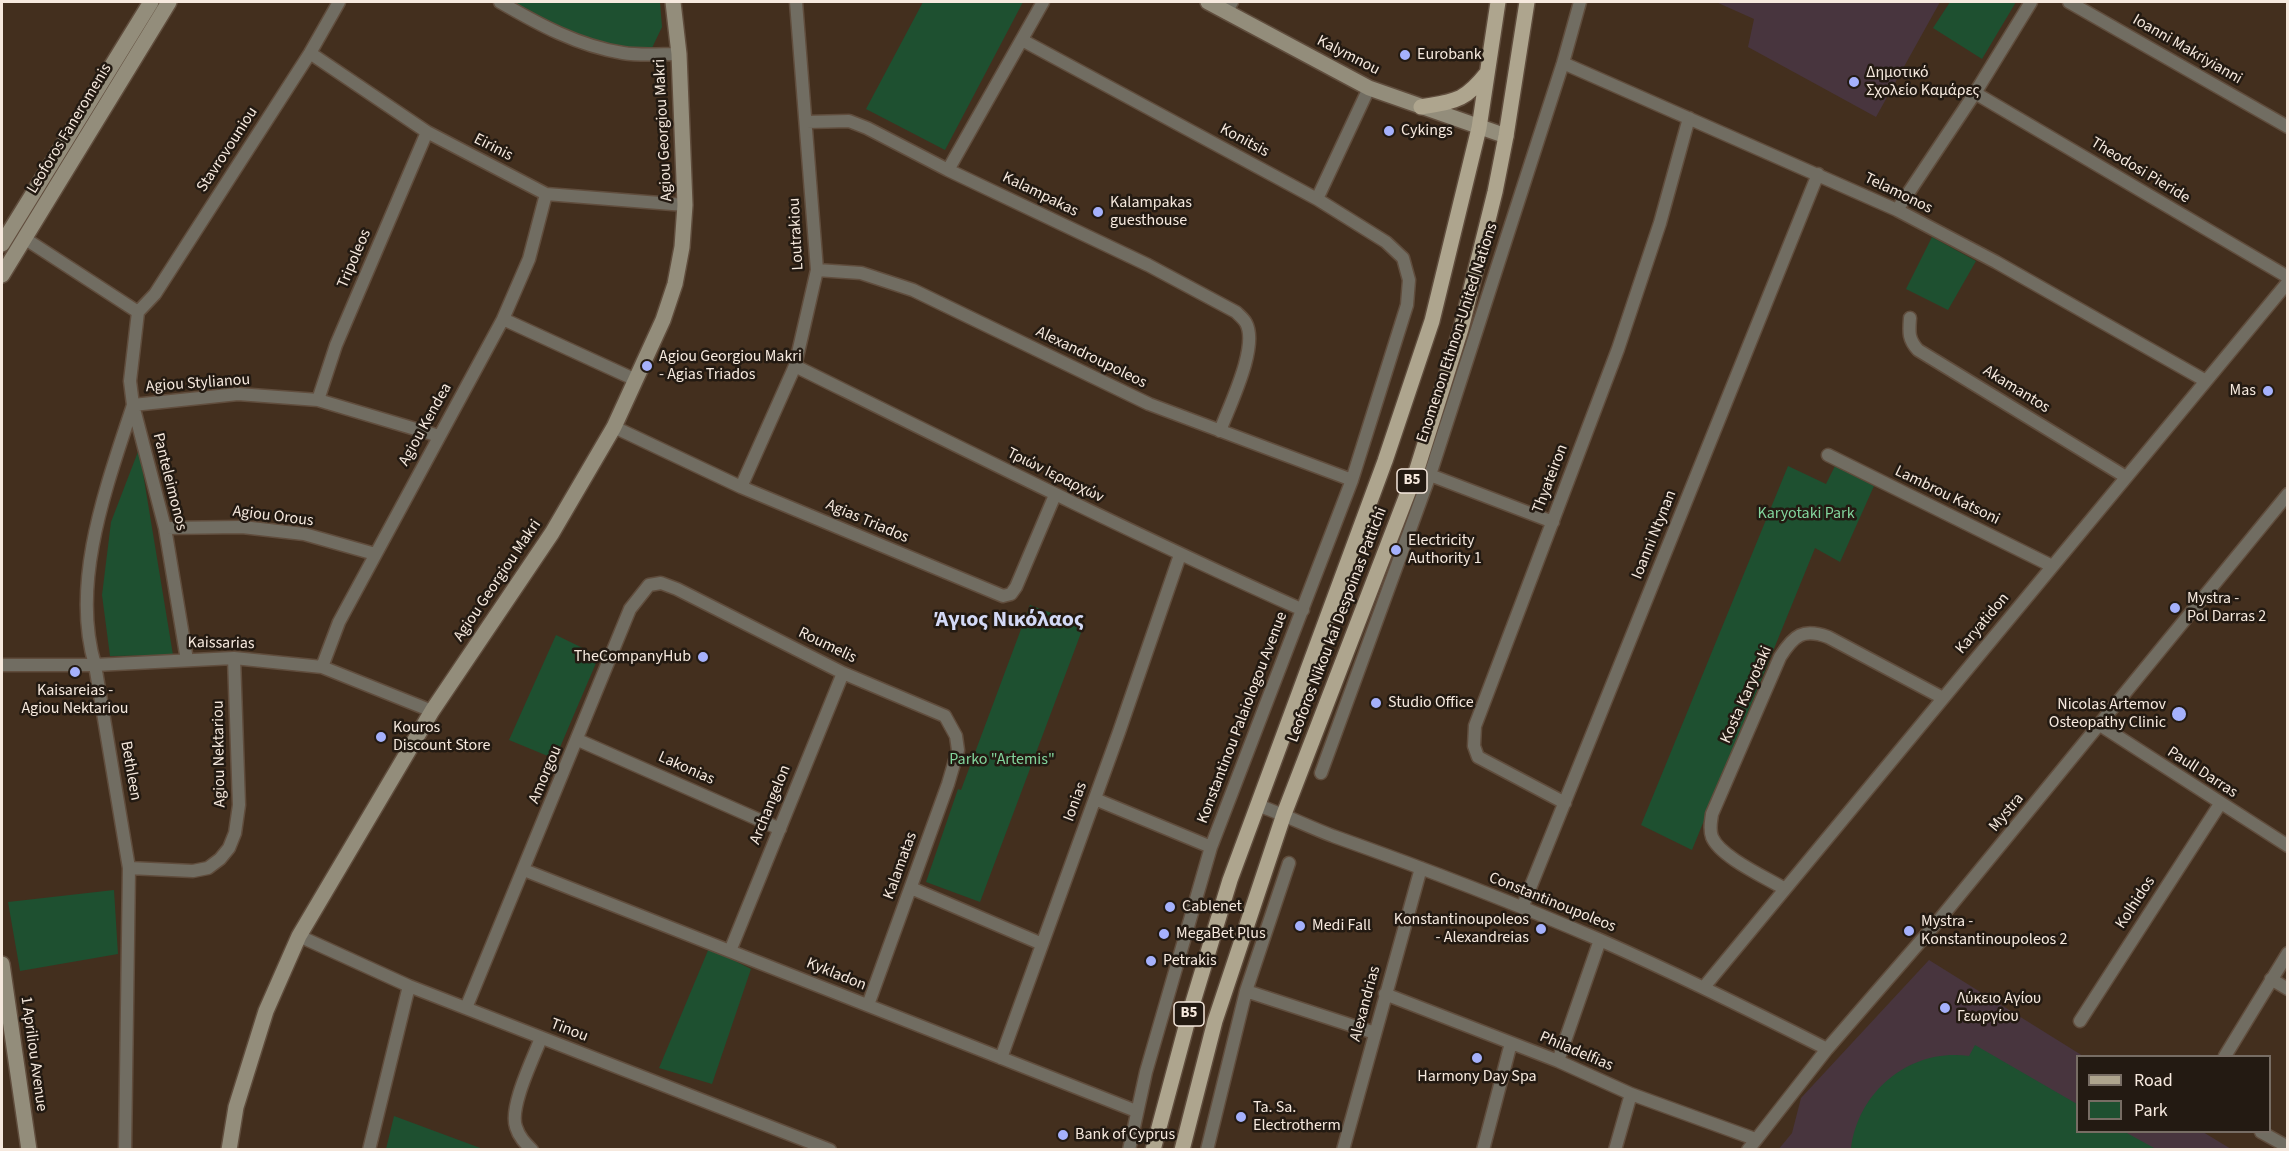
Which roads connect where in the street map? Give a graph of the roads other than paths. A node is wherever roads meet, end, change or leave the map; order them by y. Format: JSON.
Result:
{"nodes":[{"id":1,"x":151,"y":2,"type":"edge"},
{"id":2,"x":169,"y":2,"type":"edge"},
{"id":3,"x":339,"y":2,"type":"edge"},
{"id":4,"x":500,"y":2,"type":"edge"},
{"id":5,"x":673,"y":2,"type":"edge"},
{"id":6,"x":796,"y":2,"type":"edge"},
{"id":7,"x":1043,"y":2,"type":"edge"},
{"id":8,"x":1208,"y":2,"type":"edge"},
{"id":9,"x":1498,"y":2,"type":"edge"},
{"id":10,"x":1527,"y":2,"type":"edge"},
{"id":11,"x":1580,"y":2,"type":"edge"},
{"id":12,"x":2031,"y":2,"type":"edge"},
{"id":13,"x":2069,"y":2,"type":"edge"},
{"id":14,"x":1229,"y":7,"type":"edge"},
{"id":15,"x":1022,"y":40,"type":"junction"},
{"id":16,"x":310,"y":53,"type":"junction"},
{"id":17,"x":679,"y":54,"type":"junction"},
{"id":18,"x":1563,"y":63,"type":"junction"},
{"id":19,"x":1488,"y":72,"type":"junction"},
{"id":20,"x":1369,"y":88,"type":"junction"},
{"id":21,"x":1975,"y":93,"type":"junction"},
{"id":22,"x":1420,"y":107,"type":"junction"},
{"id":23,"x":1689,"y":118,"type":"junction"},
{"id":24,"x":806,"y":122,"type":"junction"},
{"id":25,"x":2288,"y":127,"type":"edge"},
{"id":26,"x":1479,"y":128,"type":"junction"},
{"id":27,"x":427,"y":132,"type":"junction"},
{"id":28,"x":1506,"y":136,"type":"junction"},
{"id":29,"x":948,"y":170,"type":"junction"},
{"id":30,"x":1818,"y":174,"type":"junction"},
{"id":31,"x":546,"y":194,"type":"junction"},
{"id":32,"x":1317,"y":199,"type":"junction"},
{"id":33,"x":686,"y":205,"type":"junction"},
{"id":34,"x":1896,"y":210,"type":"junction"},
{"id":35,"x":24,"y":238,"type":"junction"},
{"id":36,"x":2,"y":244,"type":"edge"},
{"id":37,"x":817,"y":270,"type":"junction"},
{"id":38,"x":2,"y":275,"type":"edge"},
{"id":39,"x":2288,"y":277,"type":"edge"},
{"id":40,"x":2288,"y":282,"type":"edge"},
{"id":41,"x":1407,"y":305,"type":"joint"},
{"id":42,"x":138,"y":312,"type":"junction"},
{"id":43,"x":1911,"y":318,"type":"dead end"},
{"id":44,"x":503,"y":319,"type":"junction"},
{"id":45,"x":795,"y":366,"type":"junction"},
{"id":46,"x":636,"y":380,"type":"junction"},
{"id":47,"x":2206,"y":381,"type":"junction"},
{"id":48,"x":318,"y":400,"type":"junction"},
{"id":49,"x":133,"y":405,"type":"junction"},
{"id":50,"x":614,"y":427,"type":"junction"},
{"id":51,"x":1220,"y":431,"type":"junction"},
{"id":52,"x":439,"y":436,"type":"junction"},
{"id":53,"x":1828,"y":455,"type":"dead end"},
{"id":54,"x":1430,"y":475,"type":"junction"},
{"id":55,"x":2126,"y":477,"type":"junction"},
{"id":56,"x":1352,"y":480,"type":"junction"},
{"id":57,"x":741,"y":487,"type":"junction"},
{"id":58,"x":2288,"y":494,"type":"edge"},
{"id":59,"x":1055,"y":495,"type":"junction"},
{"id":60,"x":1553,"y":522,"type":"junction"},
{"id":61,"x":165,"y":528,"type":"junction"},
{"id":62,"x":375,"y":554,"type":"junction"},
{"id":63,"x":1180,"y":555,"type":"junction"},
{"id":64,"x":2052,"y":566,"type":"junction"},
{"id":65,"x":677,"y":589,"type":"joint"},
{"id":66,"x":1303,"y":610,"type":"junction"},
{"id":67,"x":234,"y":658,"type":"junction"},
{"id":68,"x":187,"y":660,"type":"junction"},
{"id":69,"x":2,"y":665,"type":"edge"},
{"id":70,"x":95,"y":665,"type":"junction"},
{"id":71,"x":322,"y":667,"type":"junction"},
{"id":72,"x":843,"y":673,"type":"junction"},
{"id":73,"x":1943,"y":698,"type":"junction"},
{"id":74,"x":432,"y":711,"type":"junction"},
{"id":75,"x":2100,"y":725,"type":"junction"},
{"id":76,"x":956,"y":736,"type":"joint"},
{"id":77,"x":578,"y":740,"type":"junction"},
{"id":78,"x":1321,"y":773,"type":"dead end"},
{"id":79,"x":1095,"y":799,"type":"junction"},
{"id":80,"x":1565,"y":803,"type":"junction"},
{"id":81,"x":2220,"y":804,"type":"junction"},
{"id":82,"x":1257,"y":805,"type":"junction"},
{"id":83,"x":1284,"y":814,"type":"junction"},
{"id":84,"x":780,"y":829,"type":"junction"},
{"id":85,"x":2288,"y":846,"type":"edge"},
{"id":86,"x":1211,"y":847,"type":"junction"},
{"id":87,"x":1289,"y":863,"type":"dead end"},
{"id":88,"x":129,"y":868,"type":"junction"},
{"id":89,"x":1421,"y":868,"type":"junction"},
{"id":90,"x":524,"y":870,"type":"junction"},
{"id":91,"x":910,"y":888,"type":"junction"},
{"id":92,"x":1785,"y":889,"type":"junction"},
{"id":93,"x":1522,"y":908,"type":"junction"},
{"id":94,"x":299,"y":936,"type":"junction"},
{"id":95,"x":1600,"y":940,"type":"junction"},
{"id":96,"x":1042,"y":944,"type":"junction"},
{"id":97,"x":730,"y":951,"type":"junction"},
{"id":98,"x":2288,"y":953,"type":"edge"},
{"id":99,"x":2,"y":964,"type":"edge"},
{"id":100,"x":2271,"y":979,"type":"junction"},
{"id":101,"x":409,"y":986,"type":"junction"},
{"id":102,"x":1704,"y":987,"type":"junction"},
{"id":103,"x":2288,"y":989,"type":"edge"},
{"id":104,"x":1246,"y":991,"type":"junction"},
{"id":105,"x":1385,"y":994,"type":"junction"},
{"id":106,"x":868,"y":1005,"type":"junction"},
{"id":107,"x":466,"y":1008,"type":"junction"},
{"id":108,"x":2080,"y":1021,"type":"dead end"},
{"id":109,"x":1375,"y":1033,"type":"junction"},
{"id":110,"x":541,"y":1038,"type":"junction"},
{"id":111,"x":1511,"y":1043,"type":"junction"},
{"id":112,"x":7,"y":1045,"type":"edge"},
{"id":113,"x":1827,"y":1049,"type":"junction"},
{"id":114,"x":2226,"y":1055,"type":"edge"},
{"id":115,"x":1001,"y":1058,"type":"junction"},
{"id":116,"x":1558,"y":1061,"type":"junction"},
{"id":117,"x":1631,"y":1094,"type":"junction"},
{"id":118,"x":1136,"y":1111,"type":"junction"},
{"id":119,"x":2265,"y":1133,"type":"edge"},
{"id":120,"x":1752,"y":1144,"type":"edge"},
{"id":121,"x":803,"y":1145,"type":"edge"},
{"id":122,"x":2288,"y":1147,"type":"edge"},
{"id":123,"x":29,"y":1149,"type":"edge"},
{"id":124,"x":125,"y":1149,"type":"edge"},
{"id":125,"x":229,"y":1149,"type":"edge"},
{"id":126,"x":369,"y":1149,"type":"edge"},
{"id":127,"x":532,"y":1149,"type":"edge"},
{"id":128,"x":830,"y":1149,"type":"edge"},
{"id":129,"x":1129,"y":1149,"type":"edge"},
{"id":130,"x":1153,"y":1149,"type":"edge"},
{"id":131,"x":1182,"y":1149,"type":"edge"},
{"id":132,"x":1207,"y":1149,"type":"edge"},
{"id":133,"x":1343,"y":1149,"type":"edge"},
{"id":134,"x":1483,"y":1149,"type":"edge"},
{"id":135,"x":1615,"y":1149,"type":"edge"}],
"edges":[{"from":1,"to":36,"type":"street","name":"Leoforos Faneromenis"},
{"from":2,"to":35,"type":"street","name":"Leoforos Faneromenis"},
{"from":3,"to":16,"type":"street","name":"Stavrovouniou"},
{"from":4,"to":17,"type":"street"},
{"from":5,"to":17,"type":"street","name":"Agiou Georgiou Makri"},
{"from":6,"to":24,"type":"street","name":"Loutrakiou"},
{"from":7,"to":15,"type":"street"},
{"from":8,"to":14,"type":"street","name":"Kalymnou"},
{"from":9,"to":19,"type":"main road","name":"Leoforos Nikou kai Despoinas Pattichi","number":"B5"},
{"from":10,"to":28,"type":"main road","name":"Leoforos Nikou kai Despoinas Pattichi","number":"B5"},
{"from":11,"to":18,"type":"street","name":"Enomenon Ethnon-United Nations"},
{"from":12,"to":21,"type":"street"},
{"from":13,"to":25,"type":"street","name":"Ioanni Makriyianni"},
{"from":14,"to":20,"type":"street","name":"Kalymnou"},
{"from":15,"to":29,"type":"street"},
{"from":15,"to":32,"type":"street","name":"Konitsis"},
{"from":16,"to":27,"type":"street","name":"Eirinis"},
{"from":16,"to":42,"type":"street","name":"Stavrovouniou"},
{"from":17,"to":33,"type":"street","name":"Agiou Georgiou Makri"},
{"from":18,"to":23,"type":"street","name":"Telamonos"},
{"from":18,"to":54,"type":"street","name":"Enomenon Ethnon-United Nations"},
{"from":19,"to":22,"type":"main road"},
{"from":19,"to":26,"type":"main road","name":"Leoforos Nikou kai Despoinas Pattichi","number":"B5"},
{"from":20,"to":22,"type":"street","name":"Kalymnou"},
{"from":20,"to":32,"type":"street"},
{"from":21,"to":34,"type":"street"},
{"from":21,"to":39,"type":"street","name":"Theodosi Pieride"},
{"from":22,"to":26,"type":"street","name":"Kalymnou"},
{"from":23,"to":30,"type":"street","name":"Telamonos"},
{"from":23,"to":60,"type":"street","name":"Thyateiron"},
{"from":24,"to":29,"type":"street","name":"Kalampakas"},
{"from":24,"to":37,"type":"street","name":"Loutrakiou"},
{"from":26,"to":28,"type":"street","name":"Kalymnou"},
{"from":26,"to":82,"type":"main road","name":"Leoforos Nikou kai Despoinas Pattichi","number":"B5"},
{"from":27,"to":31,"type":"street","name":"Eirinis"},
{"from":27,"to":48,"type":"street","name":"Tripoleos"},
{"from":28,"to":83,"type":"main road","name":"Leoforos Nikou kai Despoinas Pattichi","number":"B5"},
{"from":29,"to":51,"type":"street","name":"Kalampakas"},
{"from":30,"to":34,"type":"street","name":"Telamonos"},
{"from":30,"to":80,"type":"street","name":"Ioanni Ntynan"},
{"from":31,"to":33,"type":"street","name":"Eirinis"},
{"from":31,"to":44,"type":"street","name":"Agiou Kendea"},
{"from":32,"to":41,"type":"street","name":"Konitsis"},
{"from":33,"to":46,"type":"street","name":"Agiou Georgiou Makri"},
{"from":34,"to":47,"type":"street","name":"Telamonos"},
{"from":35,"to":38,"type":"street","name":"Leoforos Faneromenis"},
{"from":35,"to":42,"type":"street"},
{"from":37,"to":45,"type":"street","name":"Loutrakiou"},
{"from":37,"to":51,"type":"street","name":"Alexandroupoleos"},
{"from":40,"to":47,"type":"street","name":"Karyatidon"},
{"from":41,"to":56,"type":"street","name":"Konstantinou Palaiologou Avenue"},
{"from":42,"to":49,"type":"street","name":"Panteleimonos"},
{"from":43,"to":55,"type":"street","name":"Akamantos"},
{"from":44,"to":46,"type":"street"},
{"from":44,"to":52,"type":"street","name":"Agiou Kendea"},
{"from":45,"to":57,"type":"street","name":"Loutrakiou"},
{"from":45,"to":59,"type":"street","name":"Τριών Ιεραρχών"},
{"from":46,"to":50,"type":"street","name":"Agiou Georgiou Makri"},
{"from":47,"to":55,"type":"street","name":"Karyatidon"},
{"from":48,"to":49,"type":"street","name":"Agiou Stylianou"},
{"from":48,"to":52,"type":"street","name":"Agiou Stylianou"},
{"from":49,"to":61,"type":"street","name":"Panteleimonos"},
{"from":49,"to":70,"type":"street","name":"Bethleen"},
{"from":50,"to":57,"type":"street","name":"Agias Triados"},
{"from":50,"to":74,"type":"street","name":"Agiou Georgiou Makri"},
{"from":51,"to":56,"type":"street","name":"Alexandroupoleos"},
{"from":52,"to":62,"type":"street","name":"Agiou Kendea"},
{"from":53,"to":64,"type":"street","name":"Lambrou Katsoni"},
{"from":54,"to":60,"type":"street"},
{"from":54,"to":78,"type":"street","name":"Enomenon Ethnon-United Nations"},
{"from":55,"to":64,"type":"street","name":"Karyatidon"},
{"from":56,"to":66,"type":"street","name":"Konstantinou Palaiologou Avenue"},
{"from":57,"to":59,"type":"street","name":"Agias Triados"},
{"from":58,"to":75,"type":"street","name":"Mystra"},
{"from":59,"to":63,"type":"street","name":"Τριών Ιεραρχών"},
{"from":60,"to":80,"type":"street","name":"Thyateiron"},
{"from":61,"to":62,"type":"street","name":"Agiou Orous"},
{"from":61,"to":68,"type":"street","name":"Panteleimonos"},
{"from":62,"to":71,"type":"street","name":"Agiou Kendea"},
{"from":63,"to":66,"type":"street","name":"Τριών Ιεραρχών"},
{"from":63,"to":79,"type":"street","name":"Ionias"},
{"from":64,"to":73,"type":"street","name":"Karyatidon"},
{"from":65,"to":72,"type":"street","name":"Roumelis"},
{"from":65,"to":77,"type":"street","name":"Amorgou"},
{"from":66,"to":86,"type":"street","name":"Konstantinou Palaiologou Avenue"},
{"from":67,"to":68,"type":"street","name":"Kaissarias"},
{"from":67,"to":71,"type":"street","name":"Kaissarias"},
{"from":67,"to":88,"type":"street","name":"Agiou Nektariou"},
{"from":68,"to":70,"type":"street","name":"Kaissarias"},
{"from":69,"to":70,"type":"street","name":"Kaissarias"},
{"from":70,"to":88,"type":"street","name":"Bethleen"},
{"from":71,"to":74,"type":"street","name":"Kaissarias"},
{"from":72,"to":76,"type":"street","name":"Roumelis"},
{"from":72,"to":84,"type":"street","name":"Archangelon"},
{"from":73,"to":92,"type":"street","name":"Karyatidon"},
{"from":73,"to":92,"type":"street","name":"Kosta Karyotaki"},
{"from":74,"to":94,"type":"street","name":"Agiou Georgiou Makri"},
{"from":75,"to":81,"type":"street","name":"Paull Darras"},
{"from":75,"to":113,"type":"street","name":"Mystra"},
{"from":76,"to":91,"type":"street","name":"Kalamatas"},
{"from":77,"to":84,"type":"street","name":"Lakonias"},
{"from":77,"to":90,"type":"street","name":"Amorgou"},
{"from":79,"to":86,"type":"street"},
{"from":79,"to":96,"type":"street","name":"Ionias"},
{"from":80,"to":93,"type":"street","name":"Ioanni Ntynan"},
{"from":81,"to":85,"type":"street","name":"Paull Darras"},
{"from":81,"to":108,"type":"street","name":"Kolhidos"},
{"from":82,"to":83,"type":"street","name":"Constantinoupoleos"},
{"from":82,"to":130,"type":"main road","name":"Leoforos Nikou kai Despoinas Pattichi","number":"B5"},
{"from":83,"to":89,"type":"street","name":"Constantinoupoleos"},
{"from":83,"to":131,"type":"main road","name":"Leoforos Nikou kai Despoinas Pattichi","number":"B5"},
{"from":84,"to":97,"type":"street","name":"Archangelon"},
{"from":86,"to":118,"type":"street","name":"Konstantinou Palaiologou Avenue"},
{"from":87,"to":104,"type":"street"},
{"from":88,"to":124,"type":"street","name":"Bethleen"},
{"from":89,"to":93,"type":"street","name":"Constantinoupoleos"},
{"from":89,"to":105,"type":"street","name":"Alexandrias"},
{"from":90,"to":97,"type":"street","name":"Kykladon"},
{"from":90,"to":107,"type":"street","name":"Amorgou"},
{"from":91,"to":96,"type":"street"},
{"from":91,"to":106,"type":"street","name":"Kalamatas"},
{"from":92,"to":102,"type":"street","name":"Karyatidon"},
{"from":93,"to":95,"type":"street","name":"Constantinoupoleos"},
{"from":94,"to":101,"type":"street","name":"Tinou"},
{"from":94,"to":125,"type":"street","name":"Agiou Georgiou Makri"},
{"from":95,"to":102,"type":"street","name":"Constantinoupoleos"},
{"from":95,"to":116,"type":"street"},
{"from":96,"to":115,"type":"street","name":"Ionias"},
{"from":97,"to":106,"type":"street","name":"Kykladon"},
{"from":98,"to":100,"type":"street"},
{"from":99,"to":112,"type":"street","name":"1 Apriliou Avenue"},
{"from":100,"to":103,"type":"street"},
{"from":100,"to":114,"type":"street"},
{"from":101,"to":107,"type":"street","name":"Tinou"},
{"from":101,"to":126,"type":"street"},
{"from":102,"to":113,"type":"street","name":"Constantinoupoleos"},
{"from":104,"to":109,"type":"street"},
{"from":104,"to":132,"type":"street"},
{"from":105,"to":109,"type":"street","name":"Alexandrias"},
{"from":105,"to":111,"type":"street","name":"Philadelfias"},
{"from":106,"to":115,"type":"street","name":"Kykladon"},
{"from":107,"to":110,"type":"street","name":"Tinou"},
{"from":109,"to":133,"type":"street","name":"Alexandrias"},
{"from":110,"to":121,"type":"street","name":"Tinou"},
{"from":110,"to":127,"type":"street"},
{"from":111,"to":116,"type":"street","name":"Philadelfias"},
{"from":111,"to":134,"type":"street"},
{"from":112,"to":123,"type":"street","name":"1 Apriliou Avenue"},
{"from":113,"to":120,"type":"street","name":"Mystra"},
{"from":115,"to":118,"type":"street","name":"Kykladon"},
{"from":116,"to":117,"type":"street","name":"Philadelfias"},
{"from":117,"to":120,"type":"street","name":"Philadelfias"},
{"from":117,"to":135,"type":"street"},
{"from":118,"to":129,"type":"street","name":"Konstantinou Palaiologou Avenue"},
{"from":119,"to":122,"type":"street"},
{"from":121,"to":128,"type":"street","name":"Tinou"}]}
